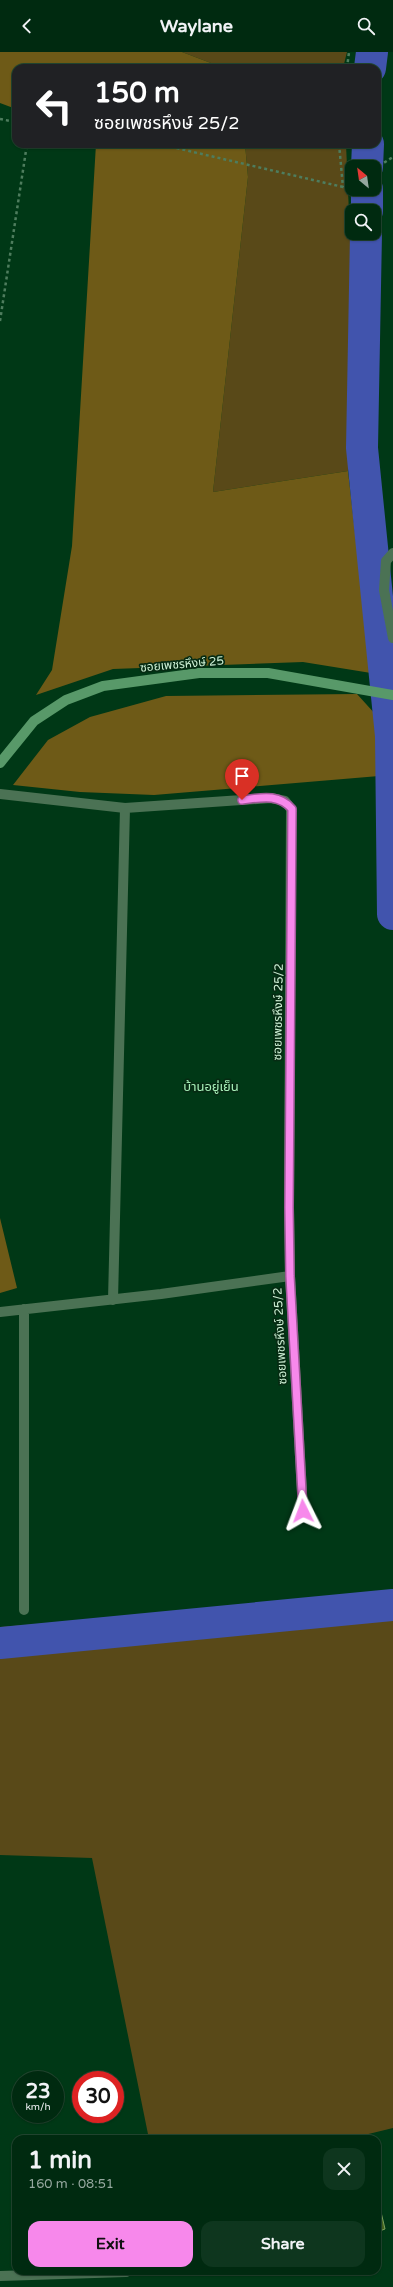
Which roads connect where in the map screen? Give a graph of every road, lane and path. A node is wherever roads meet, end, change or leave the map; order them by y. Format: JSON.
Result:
{"nodes":[{"id":1,"x":349,"y":52,"type":"edge"},
{"id":2,"x":348,"y":64,"type":"edge"},
{"id":3,"x":0,"y":120,"type":"edge"},
{"id":4,"x":12,"y":122,"type":"edge"},
{"id":5,"x":26,"y":148,"type":"edge"},
{"id":6,"x":176,"y":148,"type":"edge"},
{"id":7,"x":339,"y":148,"type":"edge"},
{"id":8,"x":393,"y":157,"type":"edge"},
{"id":9,"x":381,"y":165,"type":"edge"},
{"id":10,"x":343,"y":187,"type":"joint"},
{"id":11,"x":0,"y":321,"type":"edge"},
{"id":12,"x":393,"y":553,"type":"edge"},
{"id":13,"x":393,"y":638,"type":"edge"},
{"id":14,"x":393,"y":695,"type":"edge"},
{"id":15,"x":0,"y":763,"type":"edge"},
{"id":16,"x":0,"y":794,"type":"edge"},
{"id":17,"x":125,"y":808,"type":"junction"},
{"id":18,"x":290,"y":1276,"type":"junction"},
{"id":19,"x":113,"y":1300,"type":"junction"},
{"id":20,"x":24,"y":1309,"type":"junction"},
{"id":21,"x":0,"y":1312,"type":"edge"},
{"id":22,"x":303,"y":1511,"type":"dead end"},
{"id":23,"x":24,"y":1610,"type":"dead end"},
{"id":24,"x":32,"y":2275,"type":"edge"},
{"id":25,"x":0,"y":2276,"type":"edge"}],
"edges":[{"from":1,"to":2,"type":"path"},
{"from":3,"to":4,"type":"path"},
{"from":5,"to":11,"type":"path"},
{"from":6,"to":10,"type":"path"},
{"from":7,"to":10,"type":"path"},
{"from":8,"to":9,"type":"path"},
{"from":12,"to":13,"type":"street"},
{"from":14,"to":15,"type":"street","name":"ซอยเพชรหึงษ์ 25"},
{"from":16,"to":17,"type":"street","name":"ซอยเพชรหึงษ์ 25/2"},
{"from":17,"to":18,"type":"street","name":"ซอยเพชรหึงษ์ 25/2"},
{"from":17,"to":19,"type":"street"},
{"from":18,"to":19,"type":"street"},
{"from":18,"to":22,"type":"street","name":"ซอยเพชรหึงษ์ 25/2"},
{"from":19,"to":20,"type":"street"},
{"from":20,"to":21,"type":"street"},
{"from":20,"to":23,"type":"street"},
{"from":24,"to":25,"type":"street"}]}
